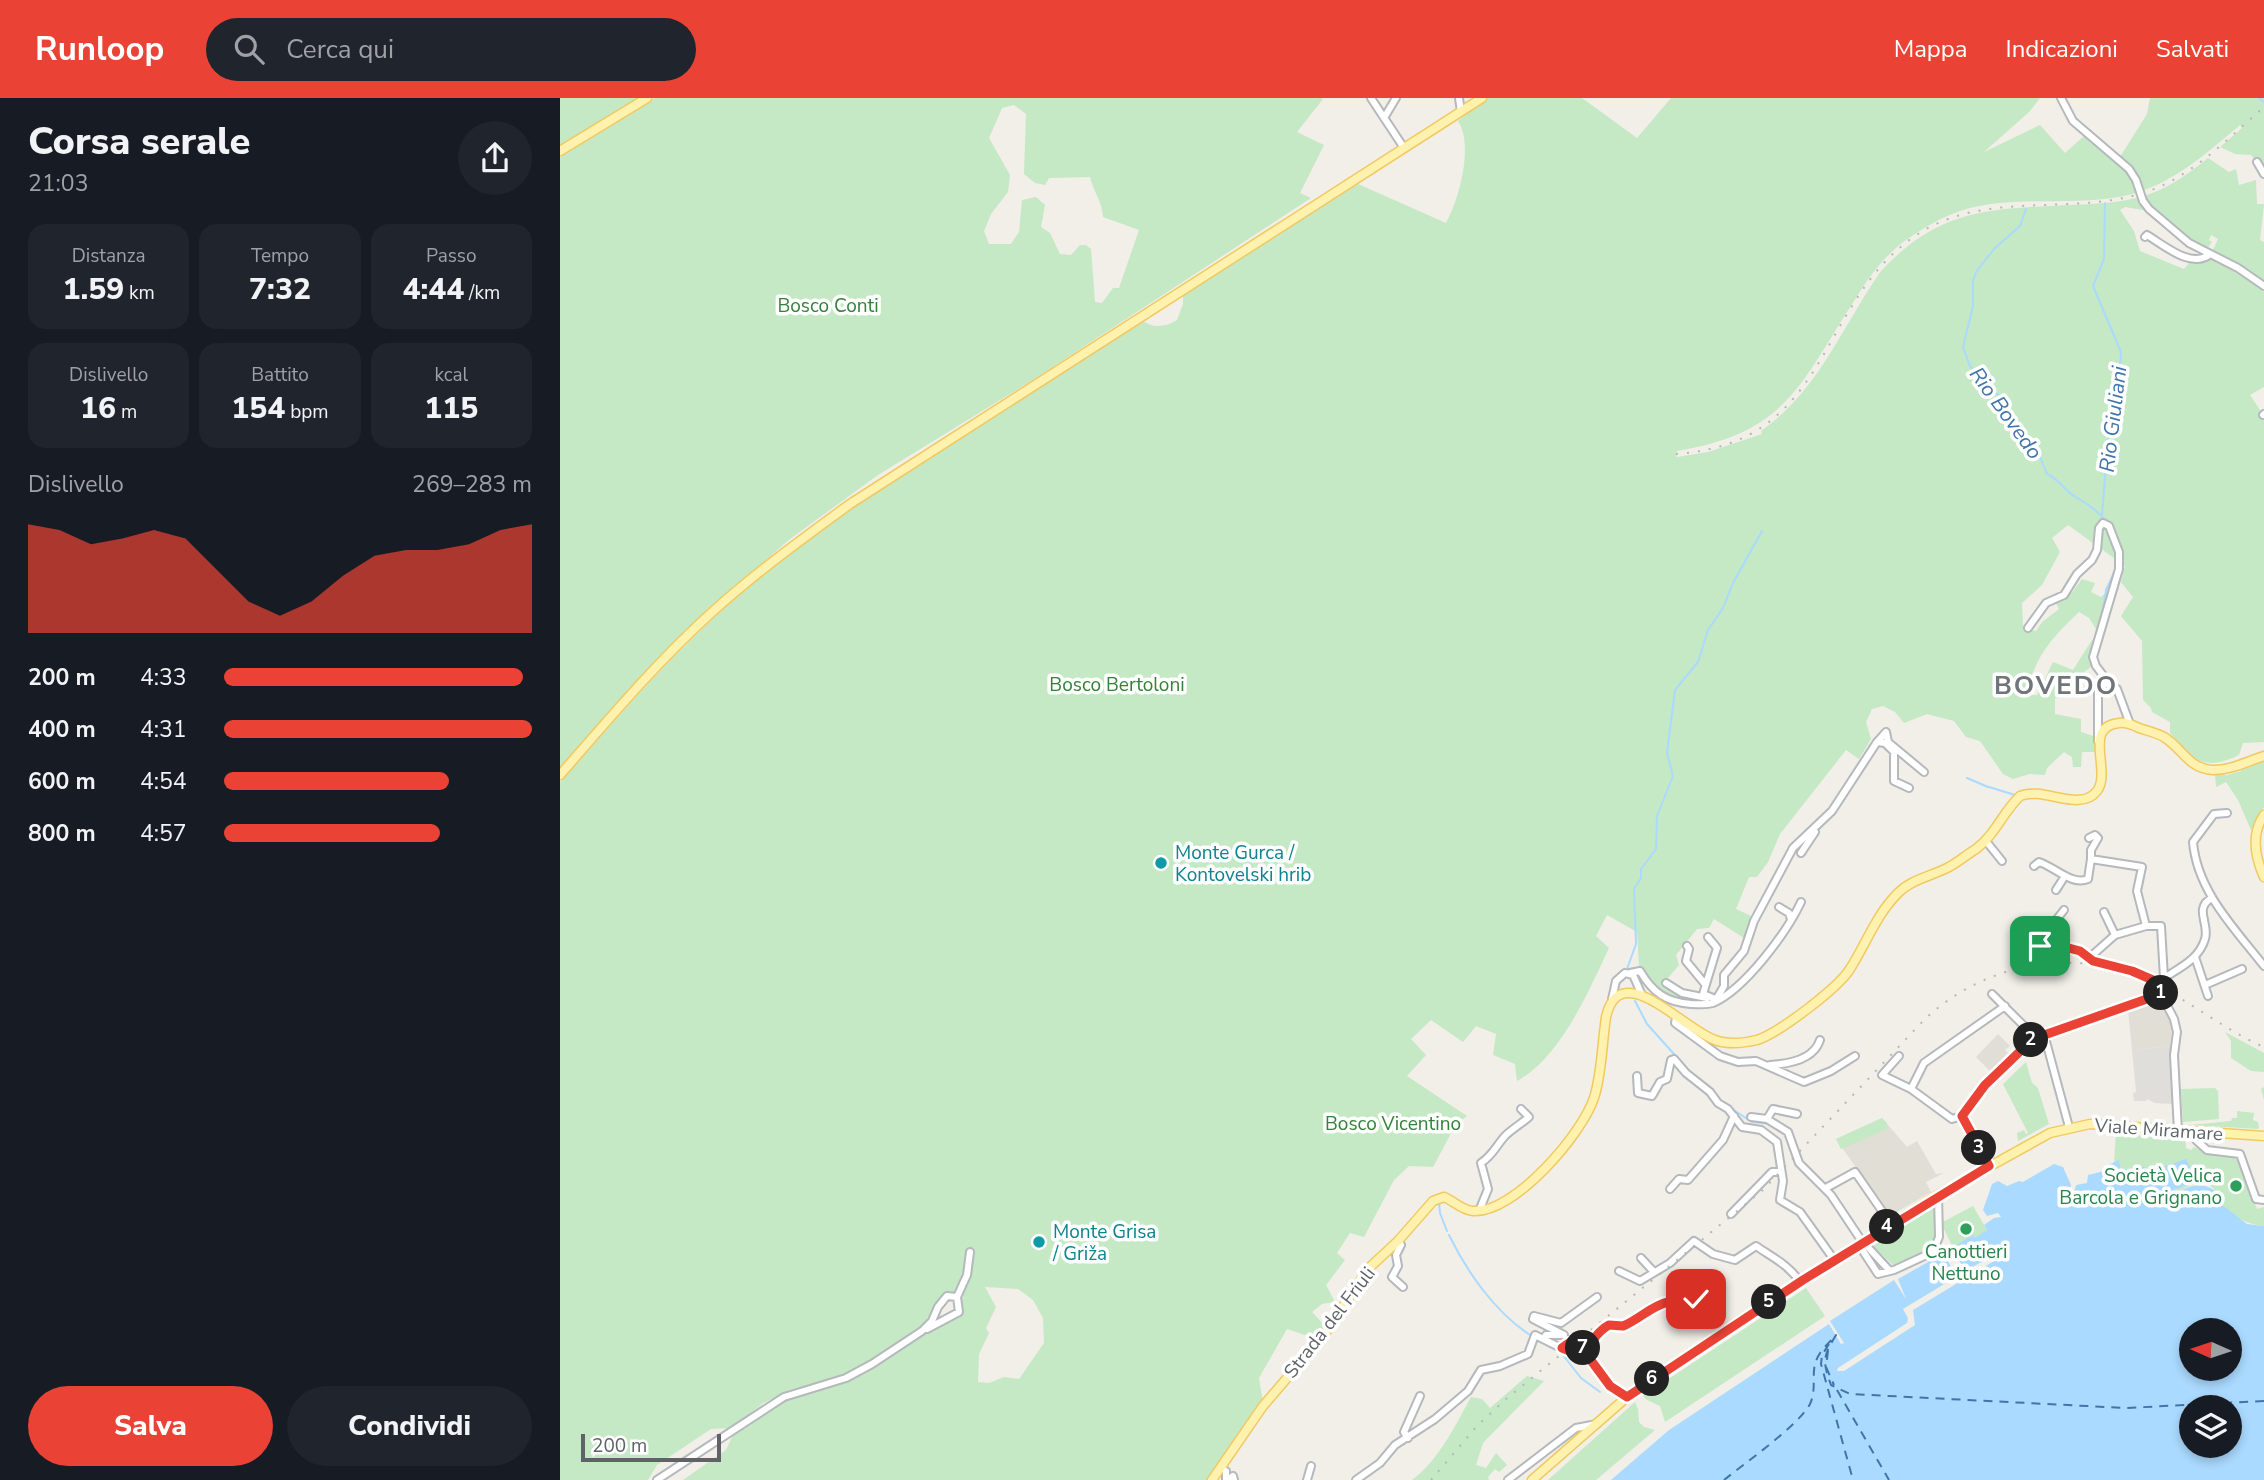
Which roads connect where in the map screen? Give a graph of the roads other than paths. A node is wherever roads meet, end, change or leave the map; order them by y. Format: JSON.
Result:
{"nodes":[{"id":1,"x":647,"y":98,"type":"edge"},
{"id":2,"x":1371,"y":98,"type":"edge"},
{"id":3,"x":1396,"y":98,"type":"edge"},
{"id":4,"x":1459,"y":98,"type":"edge"},
{"id":5,"x":1482,"y":98,"type":"edge"},
{"id":6,"x":2061,"y":98,"type":"edge"},
{"id":7,"x":1461,"y":112,"type":"junction"},
{"id":8,"x":1384,"y":118,"type":"junction"},
{"id":9,"x":1404,"y":148,"type":"junction"},
{"id":10,"x":560,"y":151,"type":"edge"},
{"id":11,"x":2256,"y":162,"type":"dead end"},
{"id":12,"x":2264,"y":174,"type":"edge"},
{"id":13,"x":2145,"y":237,"type":"dead end"},
{"id":14,"x":2209,"y":255,"type":"junction"},
{"id":15,"x":2264,"y":286,"type":"edge"},
{"id":16,"x":2028,"y":628,"type":"dead end"},
{"id":17,"x":2109,"y":683,"type":"junction"},
{"id":18,"x":2130,"y":724,"type":"junction"},
{"id":19,"x":2098,"y":741,"type":"junction"},
{"id":20,"x":1877,"y":742,"type":"junction"},
{"id":21,"x":2264,"y":756,"type":"edge"},
{"id":22,"x":1924,"y":772,"type":"dead end"},
{"id":23,"x":560,"y":775,"type":"edge"},
{"id":24,"x":1909,"y":788,"type":"dead end"},
{"id":25,"x":2227,"y":813,"type":"dead end"},
{"id":26,"x":2264,"y":815,"type":"edge"},
{"id":27,"x":1818,"y":827,"type":"junction"},
{"id":28,"x":2089,"y":838,"type":"dead end"},
{"id":29,"x":1986,"y":841,"type":"junction"},
{"id":30,"x":1801,"y":853,"type":"dead end"},
{"id":31,"x":2091,"y":859,"type":"junction"},
{"id":32,"x":2002,"y":861,"type":"dead end"},
{"id":33,"x":2034,"y":866,"type":"dead end"},
{"id":34,"x":2065,"y":876,"type":"junction"},
{"id":35,"x":2264,"y":877,"type":"edge"},
{"id":36,"x":2056,"y":890,"type":"dead end"},
{"id":37,"x":2212,"y":898,"type":"junction"},
{"id":38,"x":1801,"y":902,"type":"dead end"},
{"id":39,"x":1779,"y":907,"type":"dead end"},
{"id":40,"x":2064,"y":910,"type":"dead end"},
{"id":41,"x":2104,"y":912,"type":"dead end"},
{"id":42,"x":1791,"y":922,"type":"junction"},
{"id":43,"x":2146,"y":926,"type":"junction"},
{"id":44,"x":2025,"y":932,"type":"dead end"},
{"id":45,"x":2115,"y":935,"type":"junction"},
{"id":46,"x":1708,"y":937,"type":"dead end"},
{"id":47,"x":2054,"y":944,"type":"junction"},
{"id":48,"x":1687,"y":946,"type":"dead end"},
{"id":49,"x":2195,"y":957,"type":"junction"},
{"id":50,"x":2088,"y":958,"type":"junction"},
{"id":51,"x":2264,"y":966,"type":"edge"},
{"id":52,"x":2242,"y":969,"type":"dead end"},
{"id":53,"x":1630,"y":973,"type":"junction"},
{"id":54,"x":2163,"y":981,"type":"junction"},
{"id":55,"x":1666,"y":983,"type":"dead end"},
{"id":56,"x":1705,"y":984,"type":"junction"},
{"id":57,"x":2205,"y":985,"type":"junction"},
{"id":58,"x":1641,"y":993,"type":"junction"},
{"id":59,"x":1992,"y":993,"type":"dead end"},
{"id":60,"x":2161,"y":994,"type":"junction"},
{"id":61,"x":2208,"y":996,"type":"dead end"},
{"id":62,"x":1612,"y":999,"type":"junction"},
{"id":63,"x":1717,"y":1000,"type":"junction"},
{"id":64,"x":2005,"y":1006,"type":"junction"},
{"id":65,"x":1676,"y":1018,"type":"junction"},
{"id":66,"x":2044,"y":1034,"type":"junction"},
{"id":67,"x":2035,"y":1037,"type":"junction"},
{"id":68,"x":1820,"y":1040,"type":"dead end"},
{"id":69,"x":1855,"y":1056,"type":"dead end"},
{"id":70,"x":1899,"y":1056,"type":"dead end"},
{"id":71,"x":1768,"y":1066,"type":"junction"},
{"id":72,"x":1637,"y":1076,"type":"dead end"},
{"id":73,"x":1911,"y":1089,"type":"junction"},
{"id":74,"x":1521,"y":1110,"type":"dead end"},
{"id":75,"x":1797,"y":1114,"type":"dead end"},
{"id":76,"x":1734,"y":1116,"type":"junction"},
{"id":77,"x":1962,"y":1116,"type":"junction"},
{"id":78,"x":1751,"y":1117,"type":"dead end"},
{"id":79,"x":1767,"y":1119,"type":"junction"},
{"id":80,"x":2069,"y":1127,"type":"junction"},
{"id":81,"x":2178,"y":1131,"type":"junction"},
{"id":82,"x":2196,"y":1133,"type":"junction"},
{"id":83,"x":2264,"y":1136,"type":"edge"},
{"id":84,"x":1989,"y":1166,"type":"junction"},
{"id":85,"x":1780,"y":1172,"type":"junction"},
{"id":86,"x":1826,"y":1188,"type":"junction"},
{"id":87,"x":1670,"y":1189,"type":"dead end"},
{"id":88,"x":1938,"y":1195,"type":"junction"},
{"id":89,"x":2264,"y":1200,"type":"edge"},
{"id":90,"x":1479,"y":1211,"type":"junction"},
{"id":91,"x":1731,"y":1214,"type":"dead end"},
{"id":92,"x":1891,"y":1224,"type":"junction"},
{"id":93,"x":1398,"y":1241,"type":"junction"},
{"id":94,"x":1862,"y":1244,"type":"junction"},
{"id":95,"x":970,"y":1252,"type":"dead end"},
{"id":96,"x":1640,"y":1258,"type":"dead end"},
{"id":97,"x":1835,"y":1261,"type":"junction"},
{"id":98,"x":1619,"y":1271,"type":"dead end"},
{"id":99,"x":1653,"y":1271,"type":"junction"},
{"id":100,"x":1800,"y":1282,"type":"junction"},
{"id":101,"x":1403,"y":1287,"type":"dead end"},
{"id":102,"x":1710,"y":1290,"type":"dead end"},
{"id":103,"x":957,"y":1297,"type":"junction"},
{"id":104,"x":1597,"y":1297,"type":"dead end"},
{"id":105,"x":922,"y":1331,"type":"junction"},
{"id":106,"x":1544,"y":1338,"type":"junction"},
{"id":107,"x":1562,"y":1348,"type":"junction"},
{"id":108,"x":1420,"y":1396,"type":"dead end"},
{"id":109,"x":1627,"y":1397,"type":"junction"},
{"id":110,"x":1597,"y":1424,"type":"junction"},
{"id":111,"x":1408,"y":1438,"type":"junction"},
{"id":112,"x":1311,"y":1466,"type":"dead end"},
{"id":113,"x":1221,"y":1468,"type":"junction"},
{"id":114,"x":657,"y":1480,"type":"edge"},
{"id":115,"x":1212,"y":1480,"type":"edge"},
{"id":116,"x":1226,"y":1480,"type":"edge"},
{"id":117,"x":1234,"y":1480,"type":"edge"},
{"id":118,"x":1307,"y":1480,"type":"edge"},
{"id":119,"x":1356,"y":1480,"type":"edge"},
{"id":120,"x":1508,"y":1480,"type":"edge"},
{"id":121,"x":1532,"y":1480,"type":"edge"}],
"edges":[{"from":1,"to":10,"type":"main road"},
{"from":2,"to":8,"type":"street"},
{"from":3,"to":8,"type":"street"},
{"from":4,"to":7,"type":"street"},
{"from":5,"to":7,"type":"main road"},
{"from":6,"to":14,"type":"street","bridge":true},
{"from":7,"to":9,"type":"main road"},
{"from":8,"to":9,"type":"street"},
{"from":9,"to":23,"type":"main road"},
{"from":11,"to":12,"type":"street"},
{"from":13,"to":14,"type":"street"},
{"from":14,"to":15,"type":"street"},
{"from":16,"to":17,"type":"street"},
{"from":17,"to":18,"type":"street"},
{"from":17,"to":19,"type":"street"},
{"from":18,"to":19,"type":"main road"},
{"from":18,"to":21,"type":"main road"},
{"from":19,"to":29,"type":"main road"},
{"from":20,"to":22,"type":"street"},
{"from":20,"to":24,"type":"street"},
{"from":20,"to":27,"type":"street"},
{"from":25,"to":37,"type":"street"},
{"from":26,"to":35,"type":"main road"},
{"from":27,"to":30,"type":"street"},
{"from":27,"to":63,"type":"street"},
{"from":28,"to":31,"type":"street"},
{"from":29,"to":32,"type":"street"},
{"from":29,"to":65,"type":"main road"},
{"from":31,"to":34,"type":"street"},
{"from":31,"to":43,"type":"street"},
{"from":33,"to":34,"type":"street"},
{"from":34,"to":36,"type":"street"},
{"from":37,"to":49,"type":"street"},
{"from":37,"to":51,"type":"street"},
{"from":38,"to":42,"type":"street"},
{"from":39,"to":42,"type":"street"},
{"from":40,"to":47,"type":"street"},
{"from":41,"to":45,"type":"street"},
{"from":42,"to":63,"type":"street"},
{"from":43,"to":45,"type":"street"},
{"from":43,"to":54,"type":"street"},
{"from":44,"to":47,"type":"street"},
{"from":45,"to":50,"type":"street"},
{"from":46,"to":56,"type":"street"},
{"from":47,"to":50,"type":"street"},
{"from":48,"to":56,"type":"street"},
{"from":49,"to":54,"type":"street"},
{"from":49,"to":57,"type":"street"},
{"from":50,"to":54,"type":"street"},
{"from":52,"to":57,"type":"street"},
{"from":53,"to":58,"type":"street"},
{"from":53,"to":62,"type":"street"},
{"from":53,"to":63,"type":"street"},
{"from":54,"to":60,"type":"street"},
{"from":55,"to":63,"type":"street"},
{"from":56,"to":63,"type":"street"},
{"from":57,"to":61,"type":"street"},
{"from":58,"to":62,"type":"main road"},
{"from":58,"to":65,"type":"main road"},
{"from":59,"to":64,"type":"street"},
{"from":60,"to":66,"type":"street"},
{"from":60,"to":81,"type":"street"},
{"from":62,"to":90,"type":"main road"},
{"from":64,"to":67,"type":"street"},
{"from":64,"to":73,"type":"street"},
{"from":65,"to":71,"type":"street"},
{"from":66,"to":67,"type":"street"},
{"from":66,"to":80,"type":"street"},
{"from":67,"to":77,"type":"street"},
{"from":68,"to":71,"type":"street"},
{"from":69,"to":71,"type":"street"},
{"from":70,"to":73,"type":"street"},
{"from":72,"to":76,"type":"street"},
{"from":73,"to":77,"type":"street"},
{"from":74,"to":90,"type":"street"},
{"from":75,"to":79,"type":"street"},
{"from":76,"to":85,"type":"street"},
{"from":76,"to":87,"type":"street"},
{"from":77,"to":84,"type":"street"},
{"from":78,"to":79,"type":"street"},
{"from":79,"to":86,"type":"street"},
{"from":80,"to":81,"type":"main road","name":"Viale Miramare"},
{"from":80,"to":84,"type":"main road","name":"Viale Miramare"},
{"from":81,"to":82,"type":"main road","name":"Viale Miramare"},
{"from":82,"to":83,"type":"main road","name":"Viale Miramare"},
{"from":82,"to":89,"type":"street"},
{"from":84,"to":88,"type":"main road","name":"Viale Miramare"},
{"from":85,"to":91,"type":"street"},
{"from":85,"to":97,"type":"street"},
{"from":86,"to":92,"type":"street"},
{"from":86,"to":94,"type":"street"},
{"from":88,"to":92,"type":"main road","name":"Viale Miramare"},
{"from":88,"to":94,"type":"street"},
{"from":90,"to":93,"type":"main road","name":"Strada del Friuli"},
{"from":92,"to":94,"type":"main road","name":"Viale Miramare"},
{"from":93,"to":101,"type":"street"},
{"from":93,"to":113,"type":"main road","name":"Strada del Friuli"},
{"from":94,"to":97,"type":"main road","name":"Viale Miramare"},
{"from":95,"to":103,"type":"street"},
{"from":96,"to":99,"type":"street"},
{"from":97,"to":100,"type":"main road","name":"Viale Miramare"},
{"from":98,"to":99,"type":"street"},
{"from":99,"to":100,"type":"street"},
{"from":100,"to":109,"type":"main road","name":"Viale Miramare"},
{"from":102,"to":107,"type":"street"},
{"from":103,"to":105,"type":"street"},
{"from":103,"to":105,"type":"street"},
{"from":104,"to":106,"type":"street"},
{"from":105,"to":114,"type":"street"},
{"from":106,"to":107,"type":"street"},
{"from":106,"to":111,"type":"street"},
{"from":107,"to":109,"type":"street"},
{"from":108,"to":111,"type":"street"},
{"from":109,"to":110,"type":"main road","name":"Viale Miramare"},
{"from":110,"to":120,"type":"street"},
{"from":110,"to":121,"type":"main road","name":"Viale Miramare"},
{"from":111,"to":119,"type":"street"},
{"from":112,"to":118,"type":"street"},
{"from":113,"to":115,"type":"main road","name":"Strada del Friuli"},
{"from":113,"to":116,"type":"street"},
{"from":116,"to":117,"type":"street"}]}
